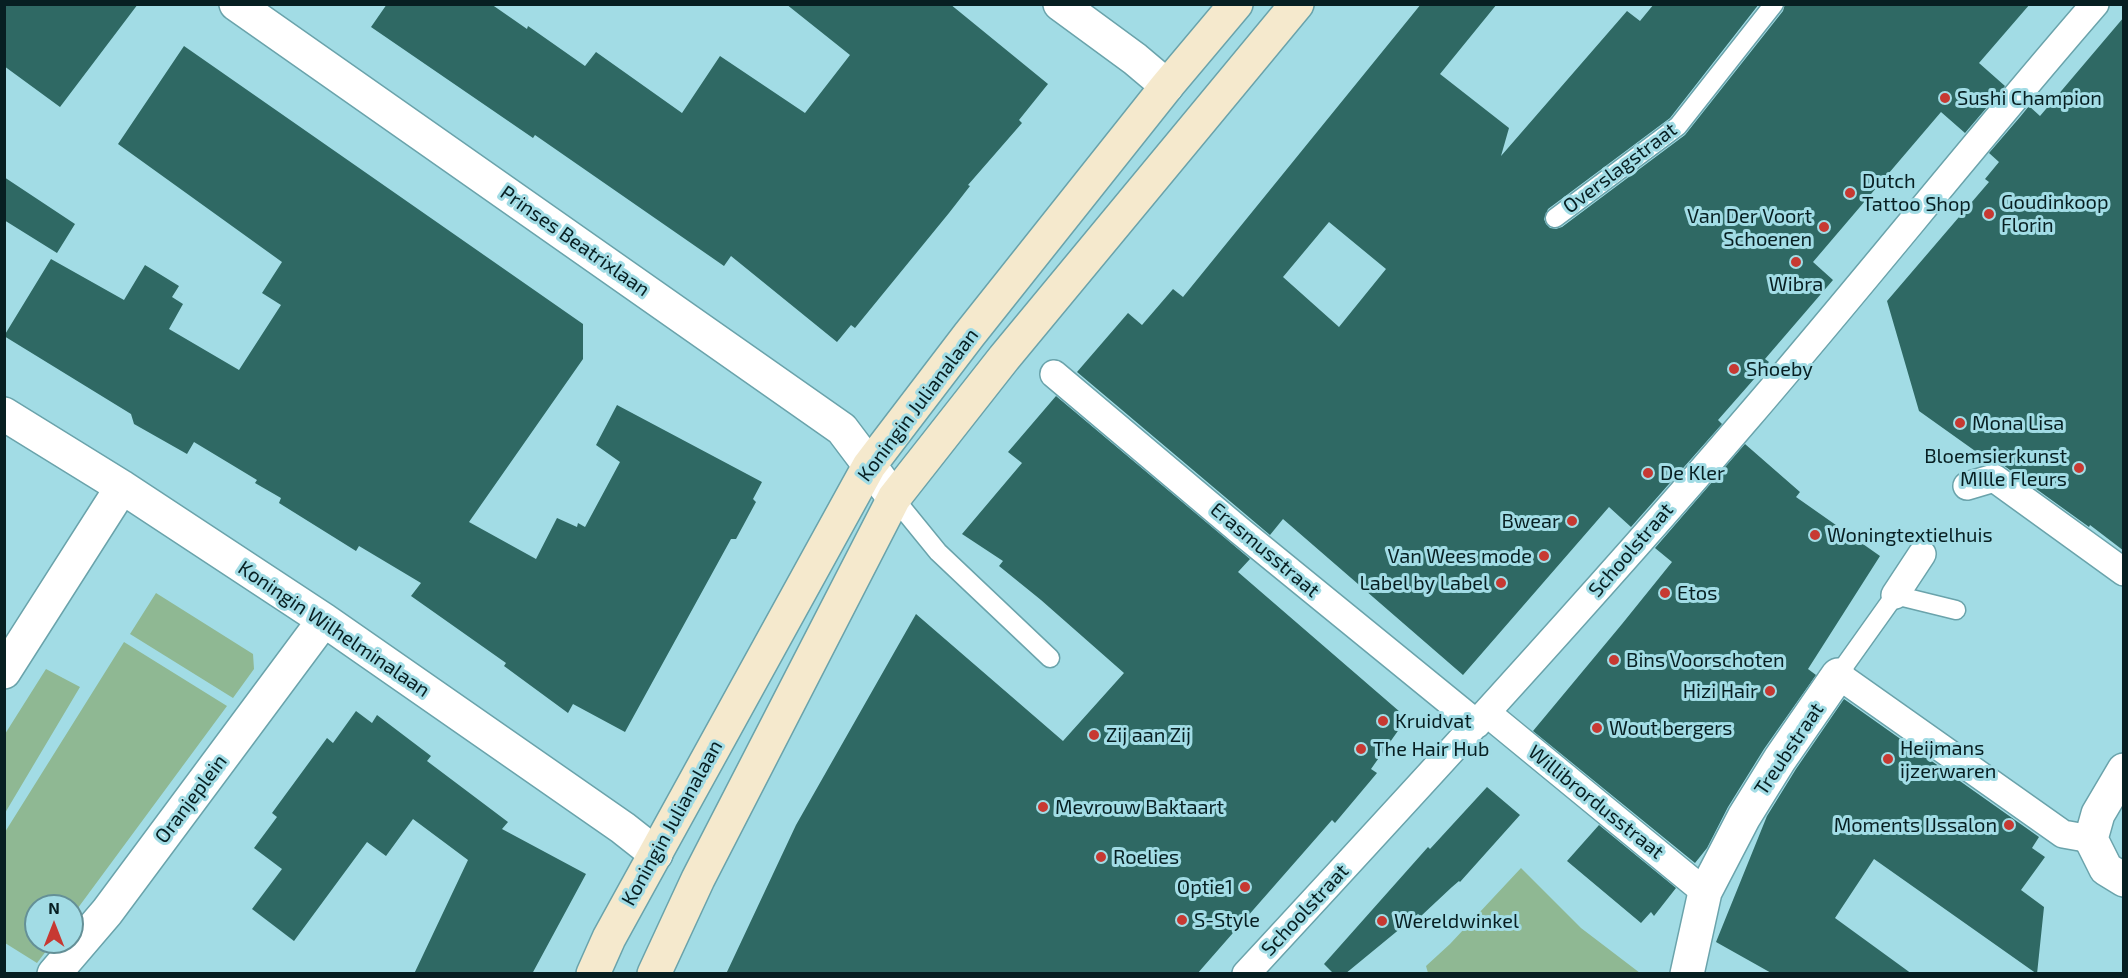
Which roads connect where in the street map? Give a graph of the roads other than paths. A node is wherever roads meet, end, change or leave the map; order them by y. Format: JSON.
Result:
{"nodes":[{"id":1,"x":236,"y":4,"type":"edge"},
{"id":2,"x":1059,"y":4,"type":"edge"},
{"id":3,"x":1236,"y":4,"type":"edge"},
{"id":4,"x":1297,"y":4,"type":"edge"},
{"id":5,"x":1774,"y":4,"type":"edge"},
{"id":6,"x":2095,"y":4,"type":"edge"},
{"id":7,"x":1167,"y":86,"type":"junction"},
{"id":8,"x":1555,"y":218,"type":"dead end"},
{"id":9,"x":1054,"y":374,"type":"dead end"},
{"id":10,"x":4,"y":414,"type":"edge"},
{"id":11,"x":868,"y":466,"type":"junction"},
{"id":12,"x":1967,"y":486,"type":"dead end"},
{"id":13,"x":122,"y":487,"type":"junction"},
{"id":14,"x":894,"y":498,"type":"junction"},
{"id":15,"x":1922,"y":554,"type":"dead end"},
{"id":16,"x":2124,"y":572,"type":"edge"},
{"id":17,"x":1895,"y":595,"type":"junction"},
{"id":18,"x":1956,"y":610,"type":"dead end"},
{"id":19,"x":324,"y":620,"type":"junction"},
{"id":20,"x":1050,"y":658,"type":"dead end"},
{"id":21,"x":4,"y":672,"type":"edge"},
{"id":22,"x":1839,"y":675,"type":"junction"},
{"id":23,"x":1482,"y":719,"type":"junction"},
{"id":24,"x":2124,"y":770,"type":"edge"},
{"id":25,"x":2091,"y":839,"type":"junction"},
{"id":26,"x":656,"y":854,"type":"junction"},
{"id":27,"x":2124,"y":880,"type":"edge"},
{"id":28,"x":1705,"y":892,"type":"junction"},
{"id":29,"x":677,"y":924,"type":"junction"},
{"id":30,"x":54,"y":974,"type":"edge"},
{"id":31,"x":593,"y":974,"type":"edge"},
{"id":32,"x":654,"y":974,"type":"edge"},
{"id":33,"x":672,"y":974,"type":"edge"},
{"id":34,"x":1246,"y":974,"type":"edge"},
{"id":35,"x":1687,"y":974,"type":"edge"}],
"edges":[{"from":1,"to":11,"type":"street","name":"Prinses Beatrixlaan"},
{"from":2,"to":7,"type":"street"},
{"from":3,"to":7,"type":"main road","name":"Koningin Julianalaan"},
{"from":4,"to":14,"type":"main road","name":"Koningin Julianalaan"},
{"from":5,"to":8,"type":"lane","name":"Overslagstraat"},
{"from":6,"to":23,"type":"street","name":"Schoolstraat"},
{"from":7,"to":11,"type":"main road","name":"Koningin Julianalaan"},
{"from":9,"to":23,"type":"street","name":"Erasmusstraat"},
{"from":10,"to":13,"type":"street","name":"Koningin Wilhelminalaan"},
{"from":11,"to":14,"type":"street","name":"Prinses Beatrixlaan"},
{"from":11,"to":26,"type":"main road","name":"Koningin Julianalaan"},
{"from":12,"to":16,"type":"street"},
{"from":13,"to":19,"type":"street","name":"Koningin Wilhelminalaan"},
{"from":13,"to":21,"type":"street"},
{"from":14,"to":20,"type":"lane","name":"Koningin Julianalaan"},
{"from":14,"to":29,"type":"main road","name":"Koningin Julianalaan"},
{"from":15,"to":17,"type":"street"},
{"from":17,"to":18,"type":"lane"},
{"from":17,"to":22,"type":"lane","name":"Treubstraat"},
{"from":19,"to":26,"type":"street","name":"Koningin Wilhelminalaan"},
{"from":19,"to":30,"type":"street","name":"Oranjeplein"},
{"from":22,"to":25,"type":"street"},
{"from":22,"to":28,"type":"street","name":"Treubstraat"},
{"from":23,"to":28,"type":"street","name":"Willibrordusstraat"},
{"from":23,"to":34,"type":"street","name":"Schoolstraat"},
{"from":24,"to":25,"type":"street"},
{"from":25,"to":27,"type":"street"},
{"from":26,"to":31,"type":"main road","name":"Koningin Julianalaan"},
{"from":28,"to":35,"type":"street","name":"Treubstraat"},
{"from":29,"to":32,"type":"main road","name":"Koningin Julianalaan"},
{"from":29,"to":33,"type":"lane","name":"Koningin Julianalaan"}]}
